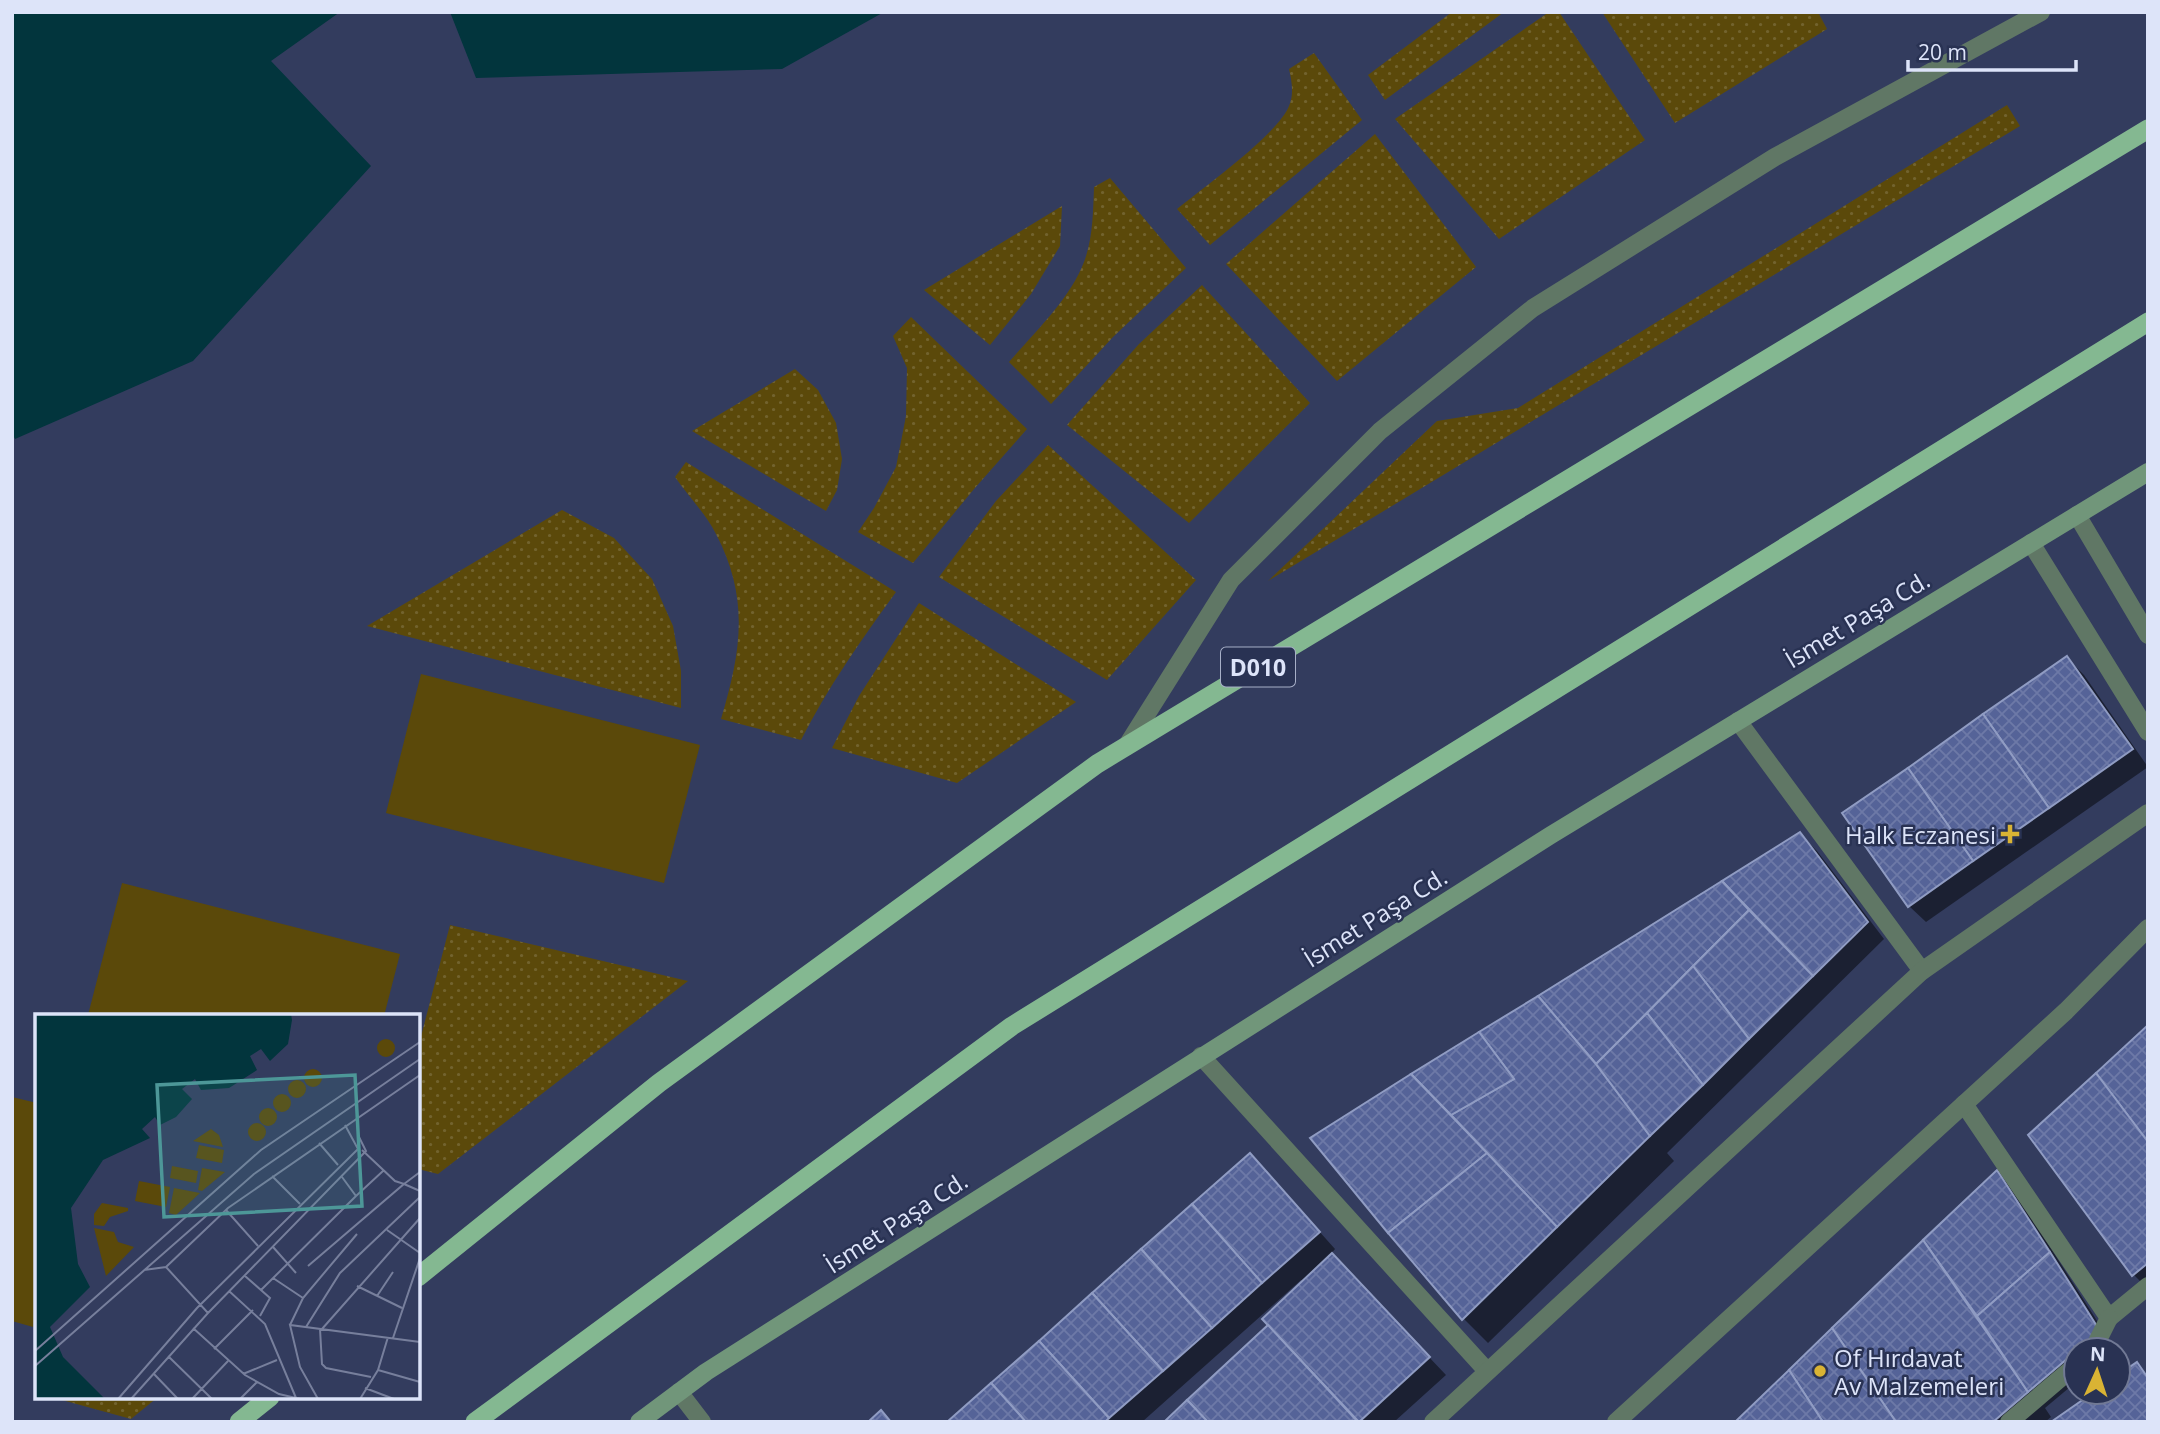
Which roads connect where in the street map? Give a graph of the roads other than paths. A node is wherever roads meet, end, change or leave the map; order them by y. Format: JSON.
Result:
{"nodes":[{"id":1,"x":2041,"y":12,"type":"edge"},
{"id":2,"x":2148,"y":129,"type":"edge"},
{"id":3,"x":2148,"y":322,"type":"edge"},
{"id":4,"x":2148,"y":472,"type":"edge"},
{"id":5,"x":2077,"y":515,"type":"junction"},
{"id":6,"x":2031,"y":543,"type":"junction"},
{"id":7,"x":2148,"y":635,"type":"edge"},
{"id":8,"x":1738,"y":720,"type":"junction"},
{"id":9,"x":2148,"y":732,"type":"edge"},
{"id":10,"x":1126,"y":747,"type":"junction"},
{"id":11,"x":2148,"y":813,"type":"edge"},
{"id":12,"x":2148,"y":928,"type":"edge"},
{"id":13,"x":1922,"y":971,"type":"junction"},
{"id":14,"x":1201,"y":1056,"type":"junction"},
{"id":15,"x":1964,"y":1104,"type":"junction"},
{"id":16,"x":420,"y":1275,"type":"edge"},
{"id":17,"x":2148,"y":1286,"type":"edge"},
{"id":18,"x":2109,"y":1318,"type":"junction"},
{"id":19,"x":2100,"y":1336,"type":"edge"},
{"id":20,"x":1488,"y":1371,"type":"junction"},
{"id":21,"x":2062,"y":1377,"type":"edge"},
{"id":22,"x":679,"y":1392,"type":"junction"},
{"id":23,"x":268,"y":1399,"type":"edge"},
{"id":24,"x":239,"y":1422,"type":"edge"},
{"id":25,"x":475,"y":1422,"type":"edge"},
{"id":26,"x":639,"y":1422,"type":"edge"},
{"id":27,"x":702,"y":1422,"type":"edge"},
{"id":28,"x":1433,"y":1422,"type":"edge"},
{"id":29,"x":1616,"y":1422,"type":"edge"},
{"id":30,"x":2009,"y":1422,"type":"edge"}],
"edges":[{"from":1,"to":10,"type":"street"},
{"from":2,"to":10,"type":"highway","number":"D010"},
{"from":3,"to":25,"type":"highway"},
{"from":4,"to":5,"type":"main road","name":"İsmet Paşa Cd."},
{"from":5,"to":6,"type":"main road","name":"İsmet Paşa Cd."},
{"from":5,"to":7,"type":"street"},
{"from":6,"to":8,"type":"main road","name":"İsmet Paşa Cd."},
{"from":6,"to":9,"type":"street"},
{"from":8,"to":13,"type":"street"},
{"from":8,"to":14,"type":"main road","name":"İsmet Paşa Cd."},
{"from":10,"to":16,"type":"highway","number":"D010"},
{"from":11,"to":13,"type":"street"},
{"from":12,"to":15,"type":"street"},
{"from":13,"to":20,"type":"street"},
{"from":14,"to":20,"type":"street"},
{"from":14,"to":22,"type":"main road","name":"İsmet Paşa Cd."},
{"from":15,"to":18,"type":"street"},
{"from":15,"to":29,"type":"street"},
{"from":17,"to":18,"type":"street"},
{"from":18,"to":19,"type":"street"},
{"from":20,"to":28,"type":"street"},
{"from":21,"to":30,"type":"street"},
{"from":22,"to":26,"type":"main road","name":"İsmet Paşa Cd."},
{"from":22,"to":27,"type":"street"},
{"from":23,"to":24,"type":"highway"}]}
